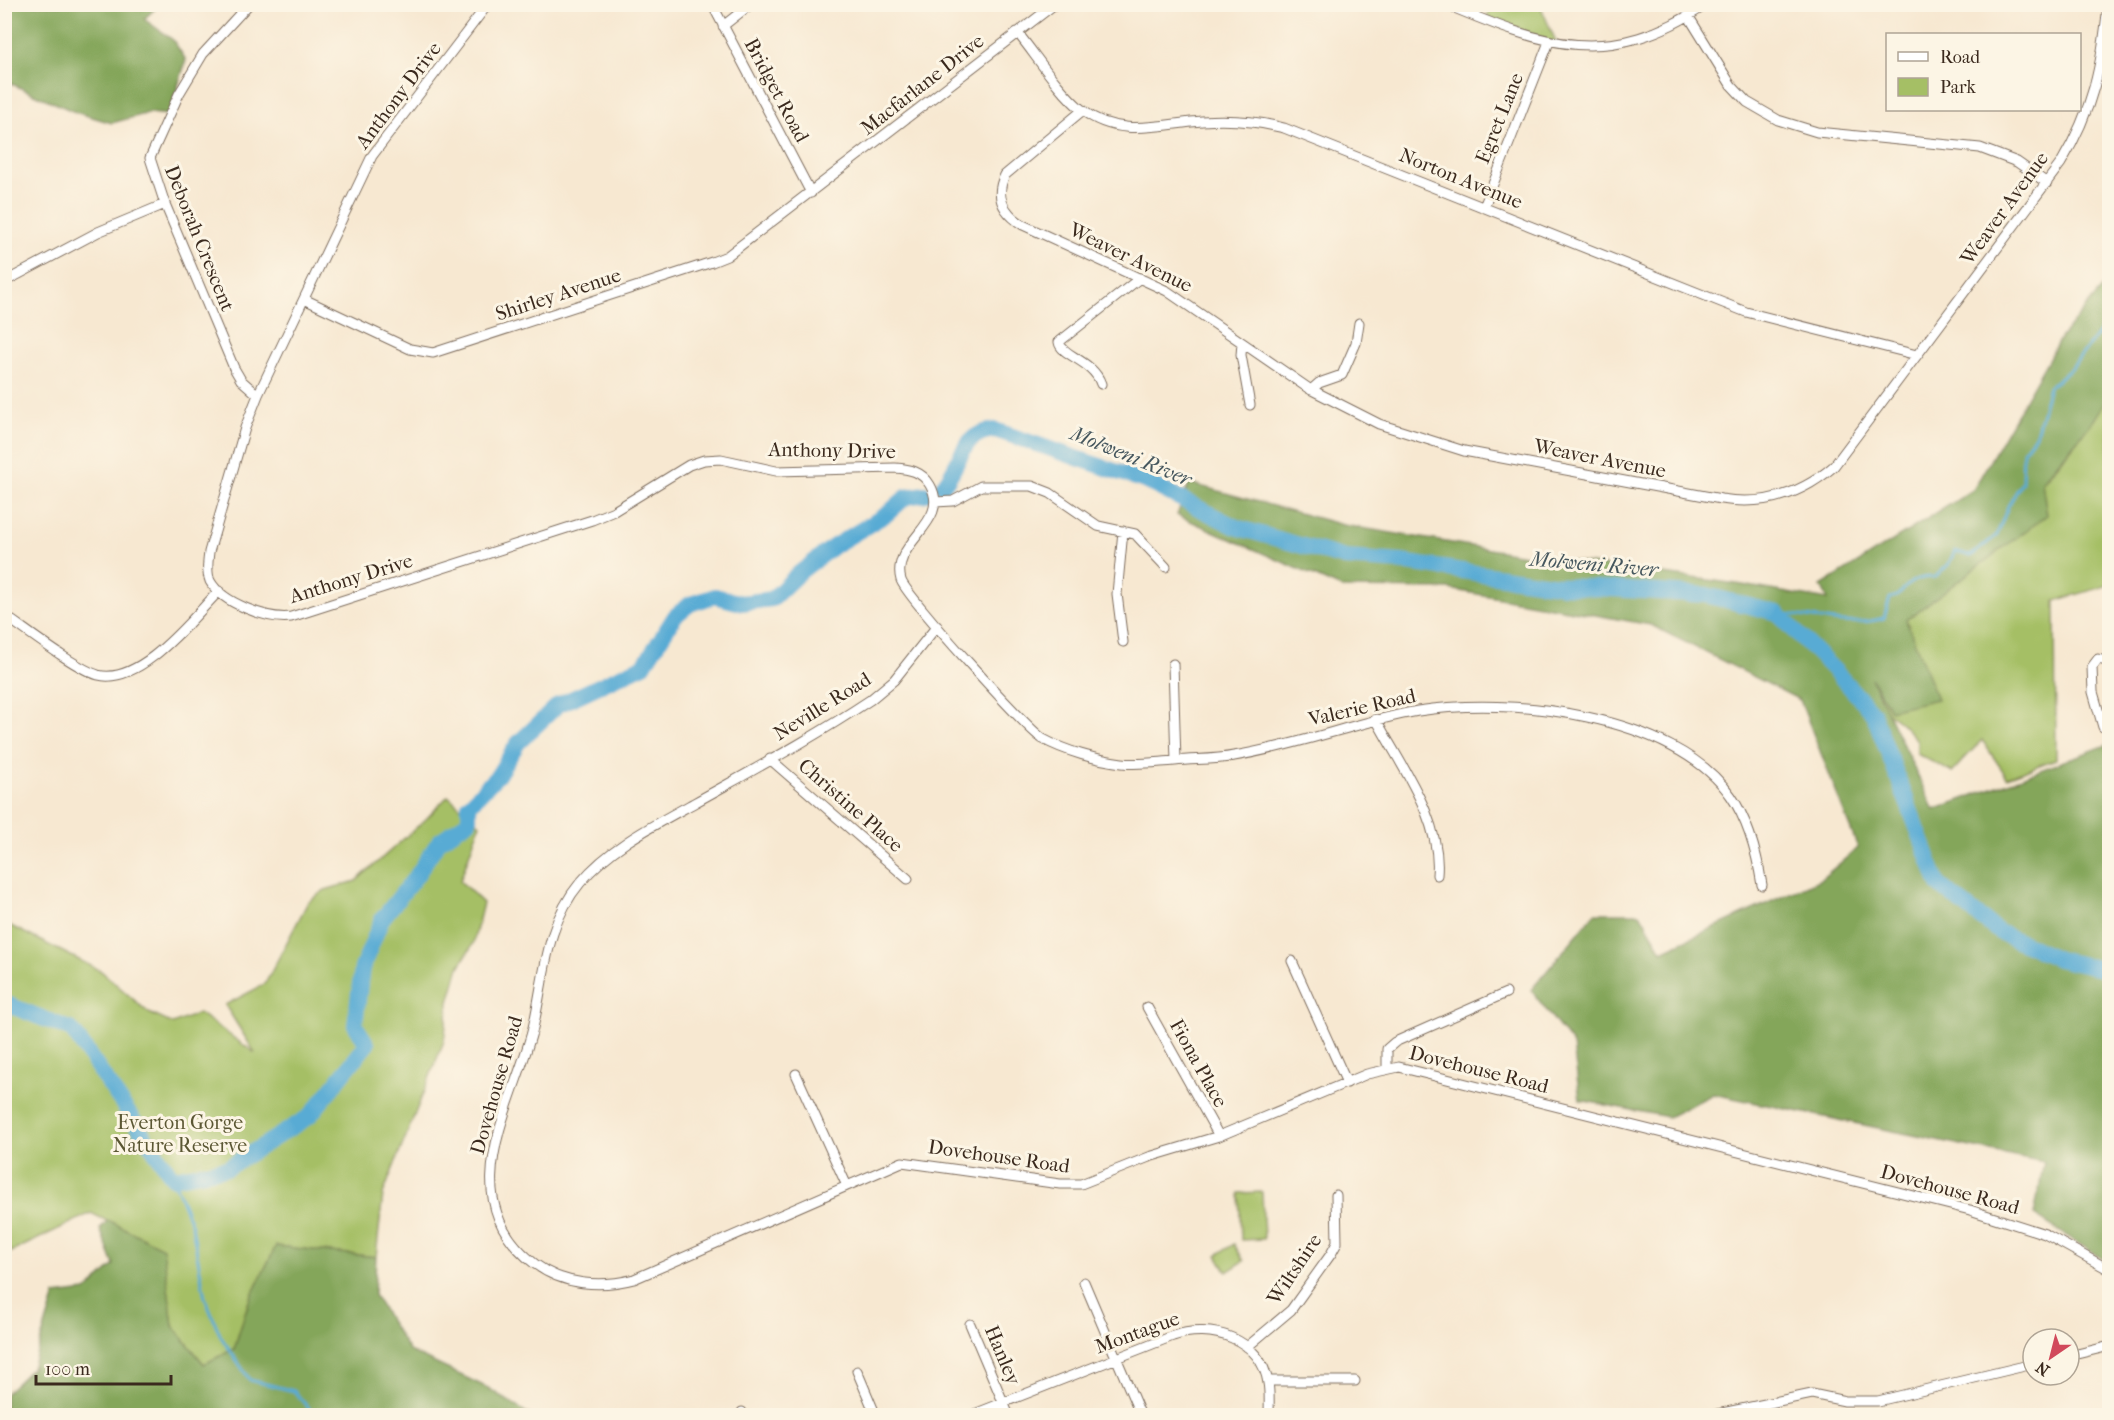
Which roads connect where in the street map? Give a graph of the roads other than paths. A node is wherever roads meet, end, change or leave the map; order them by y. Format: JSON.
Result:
{"nodes":[{"id":1,"x":249,"y":4,"type":"edge"},
{"id":2,"x":473,"y":4,"type":"edge"},
{"id":3,"x":712,"y":4,"type":"edge"},
{"id":4,"x":751,"y":4,"type":"edge"},
{"id":5,"x":1055,"y":4,"type":"edge"},
{"id":6,"x":1445,"y":4,"type":"edge"},
{"id":7,"x":1707,"y":4,"type":"edge"},
{"id":8,"x":2108,"y":4,"type":"edge"},
{"id":9,"x":485,"y":8,"type":"edge"},
{"id":10,"x":1689,"y":17,"type":"junction"},
{"id":11,"x":723,"y":26,"type":"junction"},
{"id":12,"x":1017,"y":32,"type":"junction"},
{"id":13,"x":1549,"y":42,"type":"junction"},
{"id":14,"x":1083,"y":110,"type":"junction"},
{"id":15,"x":2047,"y":183,"type":"junction"},
{"id":16,"x":811,"y":193,"type":"junction"},
{"id":17,"x":165,"y":204,"type":"junction"},
{"id":18,"x":1484,"y":207,"type":"junction"},
{"id":19,"x":1140,"y":279,"type":"junction"},
{"id":20,"x":4,"y":282,"type":"edge"},
{"id":21,"x":304,"y":299,"type":"junction"},
{"id":22,"x":1359,"y":323,"type":"dead end"},
{"id":23,"x":1242,"y":343,"type":"junction"},
{"id":24,"x":1917,"y":355,"type":"junction"},
{"id":25,"x":1101,"y":384,"type":"dead end"},
{"id":26,"x":1311,"y":390,"type":"junction"},
{"id":27,"x":258,"y":395,"type":"junction"},
{"id":28,"x":1250,"y":405,"type":"dead end"},
{"id":29,"x":935,"y":502,"type":"junction"},
{"id":30,"x":1123,"y":531,"type":"junction"},
{"id":31,"x":1166,"y":567,"type":"dead end"},
{"id":32,"x":219,"y":591,"type":"junction"},
{"id":33,"x":4,"y":615,"type":"edge"},
{"id":34,"x":937,"y":626,"type":"junction"},
{"id":35,"x":1123,"y":642,"type":"dead end"},
{"id":36,"x":2109,"y":662,"type":"edge"},
{"id":37,"x":1173,"y":664,"type":"dead end"},
{"id":38,"x":1376,"y":719,"type":"junction"},
{"id":39,"x":2103,"y":727,"type":"dead end"},
{"id":40,"x":770,"y":759,"type":"junction"},
{"id":41,"x":1176,"y":761,"type":"junction"},
{"id":42,"x":1437,"y":875,"type":"dead end"},
{"id":43,"x":908,"y":879,"type":"dead end"},
{"id":44,"x":1762,"y":885,"type":"dead end"},
{"id":45,"x":1292,"y":961,"type":"dead end"},
{"id":46,"x":1506,"y":993,"type":"dead end"},
{"id":47,"x":1147,"y":1007,"type":"dead end"},
{"id":48,"x":1387,"y":1068,"type":"junction"},
{"id":49,"x":796,"y":1074,"type":"dead end"},
{"id":50,"x":1347,"y":1083,"type":"junction"},
{"id":51,"x":1219,"y":1136,"type":"junction"},
{"id":52,"x":847,"y":1186,"type":"junction"},
{"id":53,"x":1336,"y":1195,"type":"dead end"},
{"id":54,"x":2109,"y":1270,"type":"edge"},
{"id":55,"x":1084,"y":1282,"type":"dead end"},
{"id":56,"x":970,"y":1323,"type":"dead end"},
{"id":57,"x":2109,"y":1346,"type":"edge"},
{"id":58,"x":1247,"y":1347,"type":"junction"},
{"id":59,"x":2081,"y":1353,"type":"edge"},
{"id":60,"x":1118,"y":1358,"type":"junction"},
{"id":61,"x":2021,"y":1367,"type":"edge"},
{"id":62,"x":857,"y":1371,"type":"dead end"},
{"id":63,"x":1268,"y":1381,"type":"junction"},
{"id":64,"x":1356,"y":1381,"type":"dead end"},
{"id":65,"x":1003,"y":1400,"type":"junction"},
{"id":66,"x":876,"y":1416,"type":"edge"},
{"id":67,"x":969,"y":1416,"type":"edge"},
{"id":68,"x":1009,"y":1416,"type":"edge"},
{"id":69,"x":1141,"y":1416,"type":"edge"},
{"id":70,"x":1269,"y":1416,"type":"edge"},
{"id":71,"x":1708,"y":1416,"type":"edge"}],
"edges":[{"from":1,"to":17,"type":"street","name":"Deborah Crescent"},
{"from":2,"to":9,"type":"street"},
{"from":3,"to":11,"type":"street","name":"Bridget Road"},
{"from":4,"to":11,"type":"street"},
{"from":5,"to":12,"type":"street","name":"Macfarlane Drive"},
{"from":6,"to":13,"type":"street"},
{"from":7,"to":10,"type":"street"},
{"from":8,"to":15,"type":"street","name":"Weaver Avenue"},
{"from":9,"to":21,"type":"street","name":"Anthony Drive"},
{"from":10,"to":13,"type":"street"},
{"from":10,"to":15,"type":"street"},
{"from":11,"to":16,"type":"street","name":"Bridget Road"},
{"from":12,"to":14,"type":"street","name":"Norton Avenue"},
{"from":12,"to":16,"type":"street","name":"Macfarlane Drive"},
{"from":13,"to":18,"type":"street","name":"Egret Lane"},
{"from":14,"to":18,"type":"street","name":"Norton Avenue"},
{"from":14,"to":19,"type":"street","name":"Weaver Avenue"},
{"from":15,"to":24,"type":"street","name":"Weaver Avenue"},
{"from":16,"to":21,"type":"street","name":"Shirley Avenue"},
{"from":17,"to":20,"type":"street"},
{"from":17,"to":27,"type":"street","name":"Deborah Crescent"},
{"from":18,"to":24,"type":"street","name":"Norton Avenue"},
{"from":19,"to":23,"type":"street","name":"Weaver Avenue"},
{"from":19,"to":25,"type":"street"},
{"from":21,"to":27,"type":"street","name":"Anthony Drive"},
{"from":22,"to":26,"type":"street"},
{"from":23,"to":26,"type":"street","name":"Weaver Avenue"},
{"from":23,"to":28,"type":"street"},
{"from":24,"to":26,"type":"street","name":"Weaver Avenue"},
{"from":27,"to":32,"type":"street","name":"Anthony Drive"},
{"from":29,"to":30,"type":"street"},
{"from":29,"to":32,"type":"street","name":"Anthony Drive"},
{"from":29,"to":34,"type":"street"},
{"from":30,"to":31,"type":"street"},
{"from":30,"to":35,"type":"street"},
{"from":32,"to":33,"type":"street"},
{"from":34,"to":40,"type":"street","name":"Neville Road"},
{"from":34,"to":41,"type":"street","name":"Valerie Road"},
{"from":36,"to":39,"type":"street"},
{"from":37,"to":41,"type":"street"},
{"from":38,"to":41,"type":"street","name":"Valerie Road"},
{"from":38,"to":42,"type":"street"},
{"from":38,"to":44,"type":"street","name":"Valerie Road"},
{"from":40,"to":43,"type":"street","name":"Christine Place"},
{"from":40,"to":52,"type":"street","name":"Dovehouse Road"},
{"from":45,"to":50,"type":"street"},
{"from":46,"to":48,"type":"street"},
{"from":47,"to":51,"type":"street","name":"Fiona Place"},
{"from":48,"to":50,"type":"street","name":"Dovehouse Road"},
{"from":48,"to":54,"type":"street","name":"Dovehouse Road"},
{"from":49,"to":52,"type":"street"},
{"from":50,"to":51,"type":"street","name":"Dovehouse Road"},
{"from":51,"to":52,"type":"street","name":"Dovehouse Road"},
{"from":53,"to":58,"type":"street","name":"Wiltshire"},
{"from":55,"to":60,"type":"street"},
{"from":56,"to":65,"type":"street","name":"Hanley"},
{"from":57,"to":59,"type":"street"},
{"from":58,"to":60,"type":"street","name":"Montague"},
{"from":58,"to":63,"type":"street","name":"Montague"},
{"from":60,"to":65,"type":"street","name":"Montague"},
{"from":60,"to":69,"type":"street"},
{"from":61,"to":71,"type":"street"},
{"from":62,"to":66,"type":"street"},
{"from":63,"to":64,"type":"street"},
{"from":63,"to":70,"type":"street","name":"Montague"},
{"from":65,"to":67,"type":"street","name":"Montague"},
{"from":65,"to":68,"type":"street","name":"Hanley"}]}
